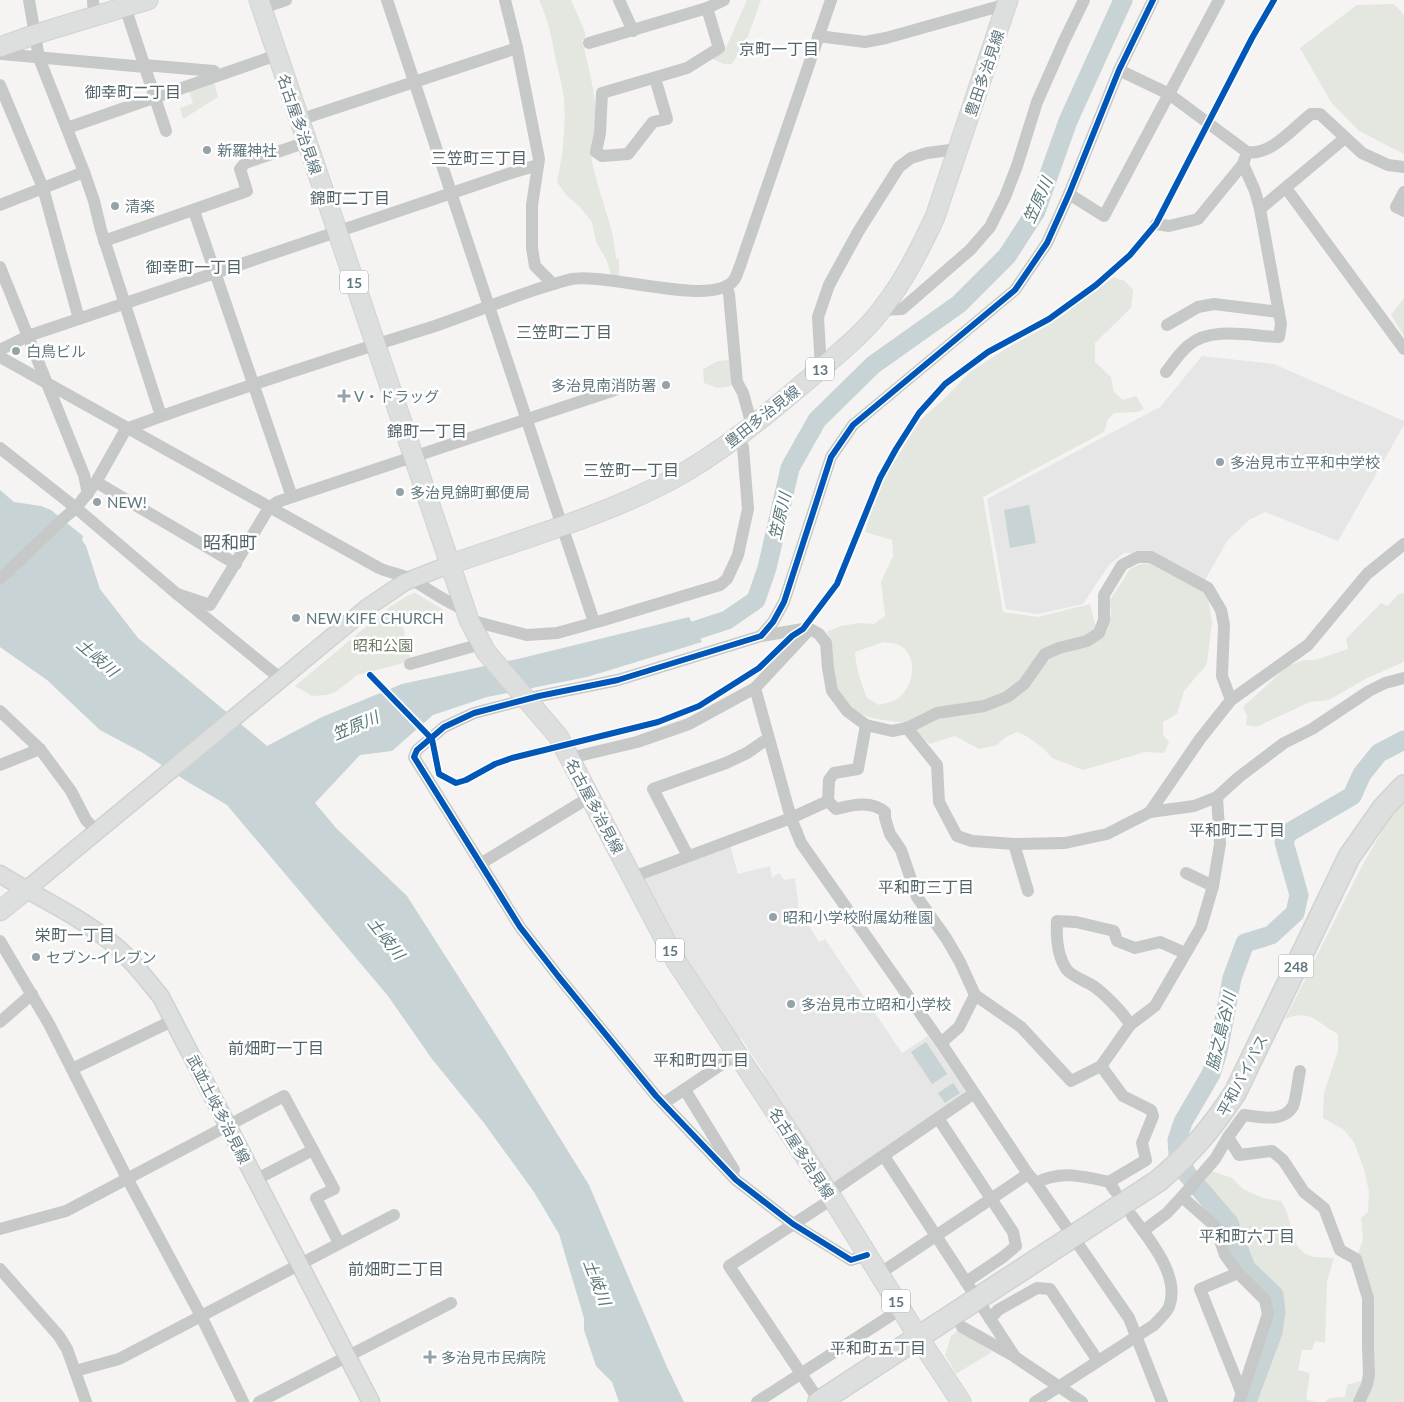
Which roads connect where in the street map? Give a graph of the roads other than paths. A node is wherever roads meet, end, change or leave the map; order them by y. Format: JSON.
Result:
{"nodes":[{"id":1,"x":29,"y":0,"type":"edge"},
{"id":2,"x":148,"y":0,"type":"edge"},
{"id":3,"x":286,"y":0,"type":"edge"},
{"id":4,"x":387,"y":0,"type":"edge"},
{"id":5,"x":505,"y":0,"type":"edge"},
{"id":6,"x":620,"y":0,"type":"edge"},
{"id":7,"x":724,"y":0,"type":"edge"},
{"id":8,"x":831,"y":0,"type":"edge"},
{"id":9,"x":1084,"y":0,"type":"edge"},
{"id":10,"x":1153,"y":0,"type":"edge"},
{"id":11,"x":1219,"y":0,"type":"edge"},
{"id":12,"x":1007,"y":3,"type":"edge"},
{"id":13,"x":260,"y":4,"type":"edge"},
{"id":14,"x":125,"y":7,"type":"junction"},
{"id":15,"x":94,"y":8,"type":"edge"},
{"id":16,"x":708,"y":8,"type":"junction"},
{"id":17,"x":633,"y":31,"type":"junction"},
{"id":18,"x":36,"y":34,"type":"junction"},
{"id":19,"x":818,"y":36,"type":"junction"},
{"id":20,"x":589,"y":43,"type":"dead end"},
{"id":21,"x":517,"y":48,"type":"junction"},
{"id":22,"x":1,"y":51,"type":"edge"},
{"id":23,"x":277,"y":55,"type":"junction"},
{"id":24,"x":39,"y":58,"type":"junction"},
{"id":25,"x":144,"y":66,"type":"junction"},
{"id":26,"x":1119,"y":70,"type":"junction"},
{"id":27,"x":214,"y":71,"type":"dead end"},
{"id":28,"x":655,"y":78,"type":"junction"},
{"id":29,"x":415,"y":82,"type":"junction"},
{"id":30,"x":0,"y":85,"type":"edge"},
{"id":31,"x":1169,"y":94,"type":"junction"},
{"id":32,"x":154,"y":97,"type":"junction"},
{"id":33,"x":299,"y":120,"type":"junction"},
{"id":34,"x":67,"y":128,"type":"junction"},
{"id":35,"x":166,"y":131,"type":"dead end"},
{"id":36,"x":1345,"y":138,"type":"junction"},
{"id":37,"x":307,"y":142,"type":"junction"},
{"id":38,"x":958,"y":149,"type":"junction"},
{"id":39,"x":1245,"y":158,"type":"junction"},
{"id":40,"x":538,"y":165,"type":"junction"},
{"id":41,"x":1404,"y":167,"type":"edge"},
{"id":42,"x":84,"y":172,"type":"junction"},
{"id":43,"x":43,"y":188,"type":"junction"},
{"id":44,"x":1286,"y":188,"type":"junction"},
{"id":45,"x":1404,"y":192,"type":"edge"},
{"id":46,"x":452,"y":193,"type":"junction"},
{"id":47,"x":1069,"y":194,"type":"junction"},
{"id":48,"x":0,"y":205,"type":"edge"},
{"id":49,"x":1260,"y":209,"type":"junction"},
{"id":50,"x":194,"y":211,"type":"junction"},
{"id":51,"x":1404,"y":211,"type":"edge"},
{"id":52,"x":1156,"y":224,"type":"dead end"},
{"id":53,"x":337,"y":231,"type":"junction"},
{"id":54,"x":104,"y":241,"type":"junction"},
{"id":55,"x":0,"y":267,"type":"edge"},
{"id":56,"x":215,"y":273,"type":"junction"},
{"id":57,"x":552,"y":284,"type":"junction"},
{"id":58,"x":726,"y":286,"type":"junction"},
{"id":59,"x":124,"y":304,"type":"junction"},
{"id":60,"x":490,"y":307,"type":"junction"},
{"id":61,"x":881,"y":310,"type":"junction"},
{"id":62,"x":1279,"y":312,"type":"junction"},
{"id":63,"x":79,"y":319,"type":"junction"},
{"id":64,"x":1167,"y":325,"type":"dead end"},
{"id":65,"x":28,"y":336,"type":"junction"},
{"id":66,"x":376,"y":344,"type":"junction"},
{"id":67,"x":1404,"y":349,"type":"edge"},
{"id":68,"x":0,"y":350,"type":"edge"},
{"id":69,"x":0,"y":357,"type":"edge"},
{"id":70,"x":821,"y":369,"type":"junction"},
{"id":71,"x":1166,"y":372,"type":"dead end"},
{"id":72,"x":47,"y":383,"type":"junction"},
{"id":73,"x":253,"y":385,"type":"junction"},
{"id":74,"x":614,"y":390,"type":"dead end"},
{"id":75,"x":161,"y":416,"type":"junction"},
{"id":76,"x":527,"y":420,"type":"junction"},
{"id":77,"x":126,"y":429,"type":"junction"},
{"id":78,"x":745,"y":431,"type":"junction"},
{"id":79,"x":0,"y":448,"type":"edge"},
{"id":80,"x":413,"y":457,"type":"junction"},
{"id":81,"x":96,"y":482,"type":"junction"},
{"id":82,"x":88,"y":494,"type":"junction"},
{"id":83,"x":292,"y":497,"type":"junction"},
{"id":84,"x":76,"y":508,"type":"junction"},
{"id":85,"x":270,"y":508,"type":"junction"},
{"id":86,"x":562,"y":525,"type":"junction"},
{"id":87,"x":1404,"y":544,"type":"edge"},
{"id":88,"x":236,"y":564,"type":"junction"},
{"id":89,"x":451,"y":564,"type":"junction"},
{"id":90,"x":0,"y":579,"type":"edge"},
{"id":91,"x":411,"y":579,"type":"junction"},
{"id":92,"x":177,"y":594,"type":"junction"},
{"id":93,"x":467,"y":615,"type":"junction"},
{"id":94,"x":594,"y":622,"type":"junction"},
{"id":95,"x":810,"y":629,"type":"junction"},
{"id":96,"x":761,"y":636,"type":"junction"},
{"id":97,"x":483,"y":648,"type":"junction"},
{"id":98,"x":410,"y":664,"type":"dead end"},
{"id":99,"x":1404,"y":678,"type":"edge"},
{"id":100,"x":278,"y":681,"type":"junction"},
{"id":101,"x":755,"y":688,"type":"junction"},
{"id":102,"x":524,"y":698,"type":"junction"},
{"id":103,"x":1231,"y":700,"type":"junction"},
{"id":104,"x":0,"y":711,"type":"edge"},
{"id":105,"x":866,"y":725,"type":"junction"},
{"id":106,"x":907,"y":728,"type":"junction"},
{"id":107,"x":769,"y":741,"type":"junction"},
{"id":108,"x":40,"y":749,"type":"junction"},
{"id":109,"x":570,"y":758,"type":"junction"},
{"id":110,"x":0,"y":765,"type":"edge"},
{"id":111,"x":1404,"y":786,"type":"edge"},
{"id":112,"x":590,"y":797,"type":"junction"},
{"id":113,"x":1217,"y":797,"type":"junction"},
{"id":114,"x":828,"y":801,"type":"junction"},
{"id":115,"x":1150,"y":812,"type":"junction"},
{"id":116,"x":791,"y":818,"type":"junction"},
{"id":117,"x":101,"y":828,"type":"junction"},
{"id":118,"x":1014,"y":844,"type":"junction"},
{"id":119,"x":688,"y":856,"type":"junction"},
{"id":120,"x":480,"y":864,"type":"junction"},
{"id":121,"x":1186,"y":873,"type":"dead end"},
{"id":122,"x":0,"y":874,"type":"edge"},
{"id":123,"x":633,"y":878,"type":"junction"},
{"id":124,"x":1213,"y":886,"type":"junction"},
{"id":125,"x":26,"y":890,"type":"junction"},
{"id":126,"x":1028,"y":890,"type":"dead end"},
{"id":127,"x":0,"y":911,"type":"edge"},
{"id":128,"x":0,"y":941,"type":"edge"},
{"id":129,"x":1185,"y":953,"type":"junction"},
{"id":130,"x":32,"y":994,"type":"junction"},
{"id":131,"x":975,"y":995,"type":"junction"},
{"id":132,"x":174,"y":1020,"type":"junction"},
{"id":133,"x":0,"y":1022,"type":"edge"},
{"id":134,"x":1130,"y":1025,"type":"junction"},
{"id":135,"x":941,"y":1044,"type":"junction"},
{"id":136,"x":737,"y":1054,"type":"junction"},
{"id":137,"x":1101,"y":1066,"type":"junction"},
{"id":138,"x":72,"y":1069,"type":"junction"},
{"id":139,"x":1300,"y":1071,"type":"dead end"},
{"id":140,"x":685,"y":1090,"type":"junction"},
{"id":141,"x":973,"y":1094,"type":"junction"},
{"id":142,"x":664,"y":1103,"type":"junction"},
{"id":143,"x":938,"y":1118,"type":"junction"},
{"id":144,"x":227,"y":1125,"type":"junction"},
{"id":145,"x":1228,"y":1136,"type":"junction"},
{"id":146,"x":313,"y":1150,"type":"junction"},
{"id":147,"x":884,"y":1156,"type":"junction"},
{"id":148,"x":127,"y":1178,"type":"junction"},
{"id":149,"x":1032,"y":1179,"type":"junction"},
{"id":150,"x":255,"y":1180,"type":"junction"},
{"id":151,"x":736,"y":1180,"type":"junction"},
{"id":152,"x":1185,"y":1193,"type":"junction"},
{"id":153,"x":830,"y":1196,"type":"junction"},
{"id":154,"x":992,"y":1200,"type":"junction"},
{"id":155,"x":394,"y":1215,"type":"dead end"},
{"id":156,"x":1132,"y":1216,"type":"dead end"},
{"id":157,"x":793,"y":1224,"type":"junction"},
{"id":158,"x":0,"y":1229,"type":"edge"},
{"id":159,"x":1143,"y":1230,"type":"junction"},
{"id":160,"x":936,"y":1236,"type":"junction"},
{"id":161,"x":1072,"y":1236,"type":"junction"},
{"id":162,"x":339,"y":1243,"type":"junction"},
{"id":163,"x":867,"y":1255,"type":"junction"},
{"id":164,"x":299,"y":1264,"type":"junction"},
{"id":165,"x":0,"y":1269,"type":"edge"},
{"id":166,"x":1238,"y":1273,"type":"junction"},
{"id":167,"x":879,"y":1274,"type":"junction"},
{"id":168,"x":972,"y":1290,"type":"junction"},
{"id":169,"x":451,"y":1303,"type":"dead end"},
{"id":170,"x":901,"y":1309,"type":"junction"},
{"id":171,"x":201,"y":1316,"type":"junction"},
{"id":172,"x":990,"y":1319,"type":"junction"},
{"id":173,"x":962,"y":1327,"type":"dead end"},
{"id":174,"x":1136,"y":1337,"type":"junction"},
{"id":175,"x":919,"y":1338,"type":"junction"},
{"id":176,"x":347,"y":1356,"type":"junction"},
{"id":177,"x":1014,"y":1357,"type":"junction"},
{"id":178,"x":1098,"y":1361,"type":"junction"},
{"id":179,"x":75,"y":1371,"type":"junction"},
{"id":180,"x":801,"y":1374,"type":"junction"},
{"id":181,"x":1058,"y":1387,"type":"junction"},
{"id":182,"x":1240,"y":1398,"type":"edge"},
{"id":183,"x":1041,"y":1400,"type":"edge"},
{"id":184,"x":86,"y":1402,"type":"edge"},
{"id":185,"x":243,"y":1402,"type":"edge"},
{"id":186,"x":259,"y":1402,"type":"edge"},
{"id":187,"x":371,"y":1402,"type":"edge"},
{"id":188,"x":757,"y":1402,"type":"edge"},
{"id":189,"x":820,"y":1402,"type":"edge"},
{"id":190,"x":961,"y":1402,"type":"edge"},
{"id":191,"x":1082,"y":1402,"type":"edge"},
{"id":192,"x":1162,"y":1402,"type":"edge"},
{"id":193,"x":1359,"y":1402,"type":"edge"}],
"edges":[{"from":1,"to":18,"type":"street"},
{"from":2,"to":14,"type":"main road"},
{"from":3,"to":13,"type":"street"},
{"from":4,"to":29,"type":"street"},
{"from":5,"to":21,"type":"street"},
{"from":6,"to":17,"type":"street"},
{"from":7,"to":16,"type":"street"},
{"from":8,"to":19,"type":"street"},
{"from":9,"to":61,"type":"street"},
{"from":10,"to":26,"type":"street"},
{"from":11,"to":31,"type":"street"},
{"from":12,"to":19,"type":"street"},
{"from":12,"to":38,"type":"main road","name":"豊田多治見線","number":"13"},
{"from":13,"to":23,"type":"main road","name":"名古屋多治見線","number":"15"},
{"from":14,"to":15,"type":"main road"},
{"from":14,"to":25,"type":"street"},
{"from":15,"to":18,"type":"main road"},
{"from":16,"to":17,"type":"street"},
{"from":16,"to":28,"type":"street"},
{"from":17,"to":20,"type":"street"},
{"from":18,"to":22,"type":"main road"},
{"from":18,"to":24,"type":"street"},
{"from":19,"to":58,"type":"street"},
{"from":21,"to":29,"type":"street"},
{"from":21,"to":40,"type":"street"},
{"from":22,"to":24,"type":"street"},
{"from":23,"to":32,"type":"street"},
{"from":23,"to":33,"type":"main road","name":"名古屋多治見線","number":"15"},
{"from":24,"to":25,"type":"street"},
{"from":24,"to":34,"type":"street"},
{"from":25,"to":27,"type":"street"},
{"from":25,"to":32,"type":"street"},
{"from":26,"to":31,"type":"street"},
{"from":26,"to":47,"type":"street"},
{"from":28,"to":28,"type":"street"},
{"from":29,"to":33,"type":"street"},
{"from":29,"to":46,"type":"street"},
{"from":30,"to":43,"type":"street"},
{"from":31,"to":39,"type":"street"},
{"from":31,"to":47,"type":"street"},
{"from":32,"to":34,"type":"street"},
{"from":32,"to":35,"type":"street"},
{"from":33,"to":37,"type":"main road","name":"名古屋多治見線","number":"15"},
{"from":34,"to":42,"type":"street"},
{"from":36,"to":39,"type":"street"},
{"from":36,"to":41,"type":"street"},
{"from":36,"to":44,"type":"street"},
{"from":37,"to":50,"type":"street"},
{"from":37,"to":53,"type":"main road","name":"名古屋多治見線","number":"15"},
{"from":38,"to":61,"type":"main road","name":"豊田多治見線","number":"13"},
{"from":38,"to":70,"type":"street"},
{"from":39,"to":49,"type":"street"},
{"from":39,"to":52,"type":"street"},
{"from":40,"to":46,"type":"street"},
{"from":40,"to":57,"type":"street"},
{"from":42,"to":43,"type":"street"},
{"from":42,"to":54,"type":"street"},
{"from":43,"to":48,"type":"street"},
{"from":43,"to":63,"type":"street"},
{"from":44,"to":49,"type":"street"},
{"from":44,"to":67,"type":"street"},
{"from":45,"to":51,"type":"street"},
{"from":46,"to":53,"type":"street"},
{"from":46,"to":60,"type":"street"},
{"from":47,"to":96,"type":"street"},
{"from":49,"to":62,"type":"street"},
{"from":50,"to":54,"type":"street"},
{"from":50,"to":56,"type":"street"},
{"from":53,"to":56,"type":"street"},
{"from":53,"to":66,"type":"main road","name":"名古屋多治見線","number":"15"},
{"from":54,"to":59,"type":"street"},
{"from":55,"to":65,"type":"street"},
{"from":56,"to":59,"type":"street"},
{"from":56,"to":73,"type":"street"},
{"from":57,"to":58,"type":"street"},
{"from":57,"to":60,"type":"street"},
{"from":58,"to":78,"type":"street"},
{"from":59,"to":63,"type":"street"},
{"from":59,"to":75,"type":"street"},
{"from":60,"to":66,"type":"street"},
{"from":60,"to":76,"type":"street"},
{"from":61,"to":70,"type":"main road","name":"豊田多治見線","number":"13"},
{"from":62,"to":64,"type":"street"},
{"from":62,"to":71,"type":"street"},
{"from":63,"to":65,"type":"street"},
{"from":65,"to":68,"type":"street"},
{"from":65,"to":72,"type":"street"},
{"from":66,"to":73,"type":"street"},
{"from":66,"to":80,"type":"main road","name":"名古屋多治見線","number":"15"},
{"from":69,"to":72,"type":"street"},
{"from":70,"to":78,"type":"main road","name":"豊田多治見線","number":"13"},
{"from":72,"to":77,"type":"street"},
{"from":72,"to":82,"type":"street"},
{"from":73,"to":75,"type":"street"},
{"from":73,"to":83,"type":"street"},
{"from":74,"to":76,"type":"street"},
{"from":75,"to":77,"type":"street"},
{"from":76,"to":80,"type":"street"},
{"from":76,"to":86,"type":"street"},
{"from":77,"to":81,"type":"street"},
{"from":77,"to":85,"type":"street"},
{"from":78,"to":86,"type":"main road","name":"豊田多治見線","number":"13"},
{"from":78,"to":94,"type":"street"},
{"from":79,"to":84,"type":"street"},
{"from":80,"to":83,"type":"street"},
{"from":80,"to":89,"type":"main road","name":"名古屋多治見線","number":"15"},
{"from":81,"to":82,"type":"street"},
{"from":81,"to":88,"type":"street"},
{"from":82,"to":84,"type":"street"},
{"from":83,"to":85,"type":"street"},
{"from":84,"to":90,"type":"street"},
{"from":84,"to":92,"type":"street"},
{"from":85,"to":88,"type":"street"},
{"from":85,"to":91,"type":"street"},
{"from":86,"to":89,"type":"main road","name":"豊田多治見線","number":"13"},
{"from":86,"to":94,"type":"street"},
{"from":87,"to":103,"type":"street"},
{"from":88,"to":92,"type":"street"},
{"from":89,"to":91,"type":"main road"},
{"from":89,"to":93,"type":"main road","name":"名古屋多治見線","number":"15"},
{"from":91,"to":93,"type":"street"},
{"from":91,"to":100,"type":"main road"},
{"from":92,"to":100,"type":"street"},
{"from":93,"to":94,"type":"street"},
{"from":93,"to":97,"type":"main road","name":"名古屋多治見線","number":"15"},
{"from":95,"to":96,"type":"street"},
{"from":95,"to":101,"type":"street"},
{"from":95,"to":105,"type":"street"},
{"from":96,"to":102,"type":"street"},
{"from":97,"to":98,"type":"street"},
{"from":97,"to":102,"type":"main road","name":"名古屋多治見線","number":"15"},
{"from":99,"to":113,"type":"street"},
{"from":100,"to":117,"type":"main road"},
{"from":101,"to":107,"type":"street"},
{"from":101,"to":109,"type":"street"},
{"from":102,"to":109,"type":"main road","name":"名古屋多治見線","number":"15"},
{"from":102,"to":120,"type":"street"},
{"from":103,"to":106,"type":"street"},
{"from":103,"to":115,"type":"street"},
{"from":104,"to":108,"type":"street"},
{"from":105,"to":106,"type":"street"},
{"from":105,"to":114,"type":"street"},
{"from":106,"to":118,"type":"street"},
{"from":107,"to":116,"type":"street"},
{"from":107,"to":119,"type":"street"},
{"from":108,"to":110,"type":"street"},
{"from":108,"to":117,"type":"street"},
{"from":109,"to":112,"type":"main road","name":"名古屋多治見線","number":"15"},
{"from":111,"to":161,"type":"highway","name":"平和バイパス","number":"248"},
{"from":112,"to":120,"type":"street"},
{"from":112,"to":123,"type":"main road","name":"名古屋多治見線","number":"15"},
{"from":113,"to":115,"type":"street"},
{"from":113,"to":124,"type":"street"},
{"from":114,"to":116,"type":"street"},
{"from":114,"to":131,"type":"street"},
{"from":115,"to":118,"type":"street"},
{"from":116,"to":119,"type":"street"},
{"from":116,"to":135,"type":"street"},
{"from":117,"to":125,"type":"main road"},
{"from":118,"to":126,"type":"street"},
{"from":119,"to":123,"type":"street"},
{"from":120,"to":142,"type":"street"},
{"from":121,"to":124,"type":"street"},
{"from":122,"to":125,"type":"main road","name":"武並土岐多治見線"},
{"from":123,"to":136,"type":"main road","name":"名古屋多治見線","number":"15"},
{"from":124,"to":129,"type":"street"},
{"from":125,"to":127,"type":"main road"},
{"from":125,"to":132,"type":"main road","name":"武並土岐多治見線"},
{"from":128,"to":130,"type":"street"},
{"from":129,"to":134,"type":"street"},
{"from":129,"to":134,"type":"street"},
{"from":130,"to":133,"type":"street"},
{"from":130,"to":138,"type":"street"},
{"from":131,"to":135,"type":"street"},
{"from":131,"to":137,"type":"street"},
{"from":132,"to":138,"type":"street"},
{"from":132,"to":144,"type":"main road","name":"武並土岐多治見線"},
{"from":134,"to":137,"type":"street"},
{"from":135,"to":141,"type":"street"},
{"from":136,"to":140,"type":"street"},
{"from":136,"to":153,"type":"main road","name":"名古屋多治見線","number":"15"},
{"from":137,"to":149,"type":"street"},
{"from":138,"to":148,"type":"street"},
{"from":139,"to":145,"type":"street"},
{"from":140,"to":142,"type":"street"},
{"from":140,"to":151,"type":"street"},
{"from":141,"to":143,"type":"street"},
{"from":141,"to":149,"type":"street"},
{"from":142,"to":151,"type":"street"},
{"from":143,"to":147,"type":"street"},
{"from":143,"to":154,"type":"street"},
{"from":144,"to":146,"type":"street"},
{"from":144,"to":148,"type":"street"},
{"from":144,"to":150,"type":"main road","name":"武並土岐多治見線"},
{"from":145,"to":152,"type":"street"},
{"from":145,"to":193,"type":"street"},
{"from":146,"to":150,"type":"street"},
{"from":146,"to":162,"type":"street"},
{"from":147,"to":153,"type":"street"},
{"from":147,"to":160,"type":"street"},
{"from":148,"to":158,"type":"street"},
{"from":148,"to":171,"type":"street"},
{"from":149,"to":154,"type":"street"},
{"from":149,"to":161,"type":"street"},
{"from":150,"to":164,"type":"main road","name":"武並土岐多治見線"},
{"from":151,"to":157,"type":"street"},
{"from":152,"to":159,"type":"street"},
{"from":152,"to":166,"type":"street"},
{"from":153,"to":157,"type":"street"},
{"from":153,"to":163,"type":"main road","name":"名古屋多治見線","number":"15"},
{"from":154,"to":160,"type":"street"},
{"from":154,"to":168,"type":"street"},
{"from":155,"to":162,"type":"street"},
{"from":156,"to":159,"type":"street"},
{"from":157,"to":163,"type":"street"},
{"from":157,"to":180,"type":"street"},
{"from":159,"to":174,"type":"street"},
{"from":160,"to":167,"type":"street"},
{"from":160,"to":168,"type":"street"},
{"from":161,"to":168,"type":"highway","name":"平和バイパス","number":"248"},
{"from":161,"to":174,"type":"street"},
{"from":162,"to":164,"type":"street"},
{"from":163,"to":167,"type":"main road","name":"名古屋多治見線","number":"15"},
{"from":164,"to":171,"type":"street"},
{"from":164,"to":176,"type":"main road","name":"武並土岐多治見線"},
{"from":165,"to":179,"type":"street"},
{"from":166,"to":182,"type":"street"},
{"from":166,"to":182,"type":"street"},
{"from":167,"to":170,"type":"main road","name":"名古屋多治見線","number":"15"},
{"from":168,"to":172,"type":"street"},
{"from":168,"to":175,"type":"highway","name":"平和バイパス","number":"248"},
{"from":169,"to":176,"type":"street"},
{"from":170,"to":175,"type":"main road","name":"名古屋多治見線","number":"15"},
{"from":170,"to":180,"type":"street"},
{"from":171,"to":179,"type":"street"},
{"from":171,"to":185,"type":"street"},
{"from":172,"to":177,"type":"street"},
{"from":172,"to":178,"type":"street"},
{"from":173,"to":177,"type":"street"},
{"from":174,"to":178,"type":"street"},
{"from":174,"to":192,"type":"street"},
{"from":175,"to":189,"type":"highway","number":"248"},
{"from":175,"to":190,"type":"main road","name":"名古屋多治見線","number":"15"},
{"from":176,"to":186,"type":"street"},
{"from":176,"to":187,"type":"main road","name":"武並土岐多治見線"},
{"from":177,"to":181,"type":"street"},
{"from":178,"to":181,"type":"street"},
{"from":179,"to":184,"type":"street"},
{"from":180,"to":188,"type":"street"},
{"from":180,"to":189,"type":"street"},
{"from":181,"to":183,"type":"street"},
{"from":181,"to":191,"type":"street"}]}
